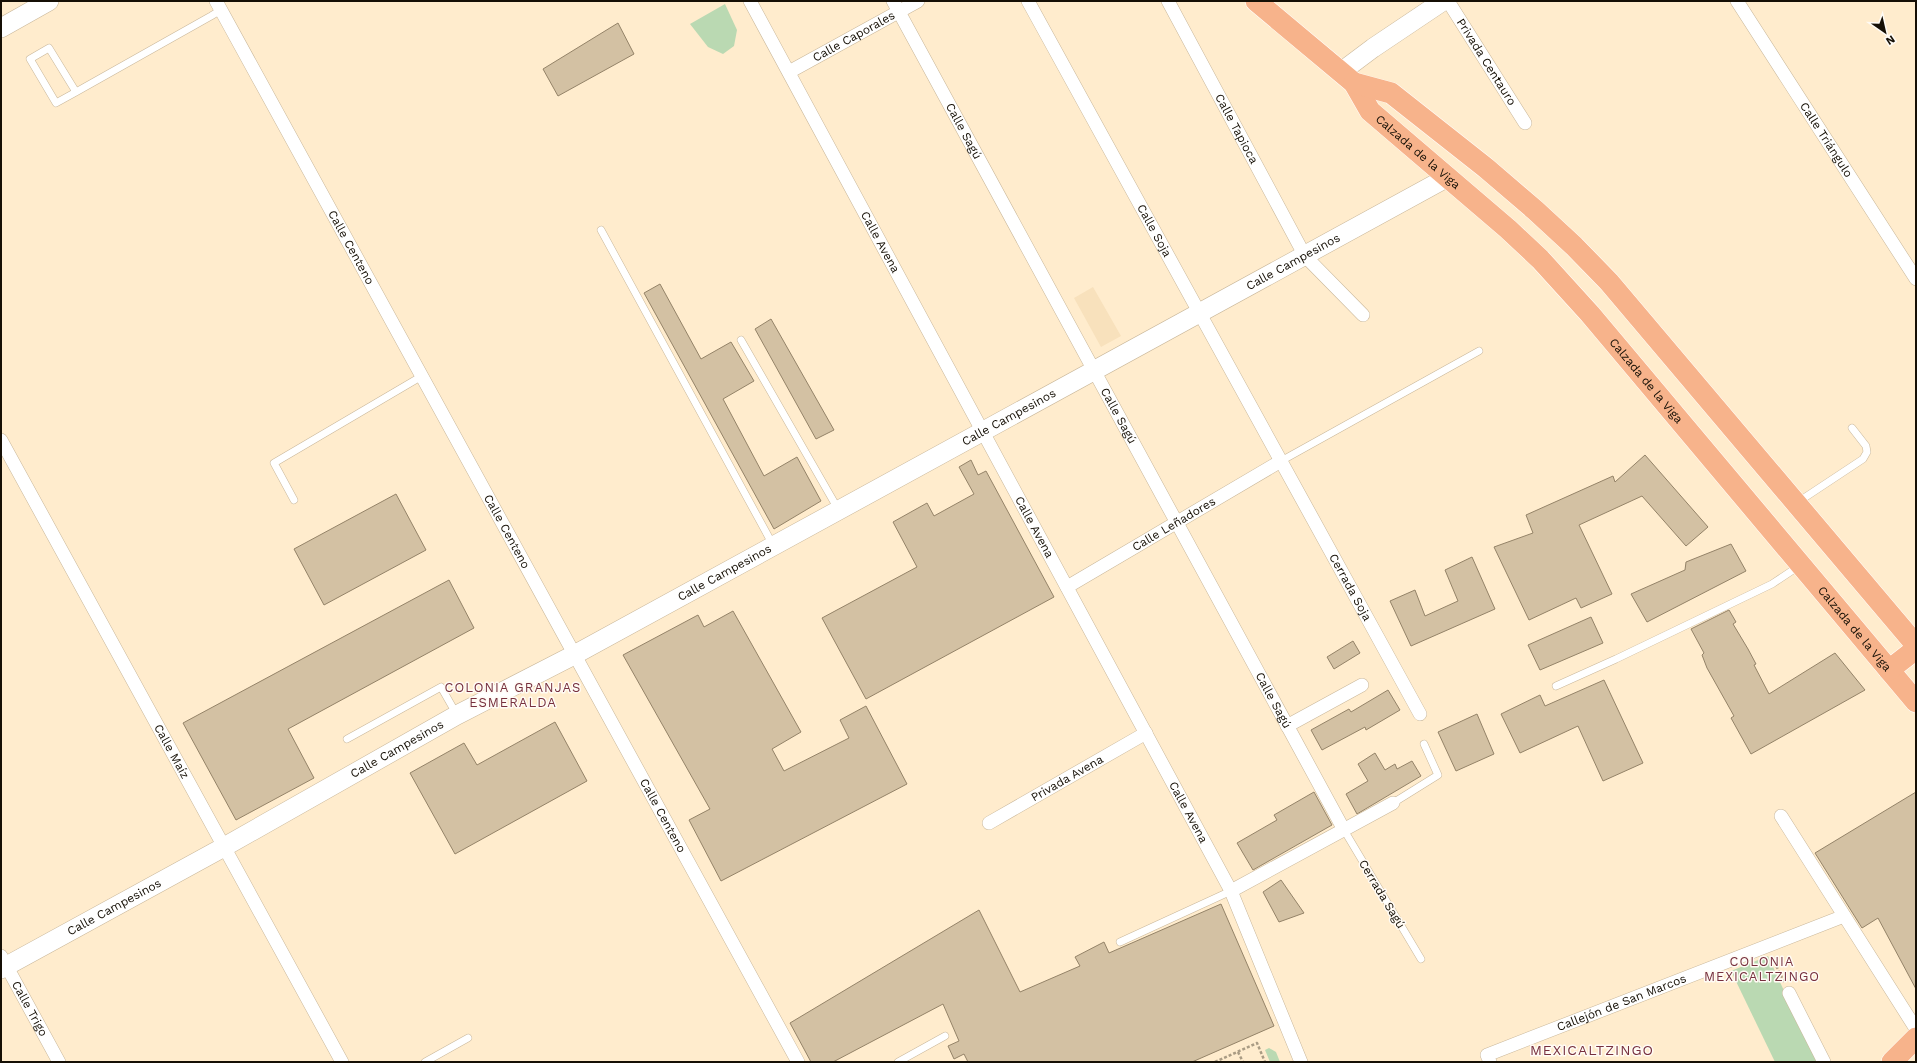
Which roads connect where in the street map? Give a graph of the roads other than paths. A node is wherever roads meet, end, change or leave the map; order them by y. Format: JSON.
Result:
{"nodes":[{"id":1,"x":49,"y":1,"type":"edge"},
{"id":2,"x":750,"y":1,"type":"edge"},
{"id":3,"x":918,"y":1,"type":"edge"},
{"id":4,"x":1028,"y":1,"type":"edge"},
{"id":5,"x":1168,"y":1,"type":"edge"},
{"id":6,"x":1256,"y":1,"type":"edge"},
{"id":7,"x":1443,"y":1,"type":"edge"},
{"id":8,"x":1448,"y":1,"type":"edge"},
{"id":9,"x":1737,"y":1,"type":"edge"},
{"id":10,"x":219,"y":6,"type":"edge"},
{"id":11,"x":896,"y":6,"type":"edge"},
{"id":12,"x":1,"y":28,"type":"edge"},
{"id":13,"x":789,"y":72,"type":"junction"},
{"id":14,"x":1348,"y":78,"type":"junction"},
{"id":15,"x":76,"y":92,"type":"junction"},
{"id":16,"x":1525,"y":123,"type":"dead end"},
{"id":17,"x":1448,"y":177,"type":"junction"},
{"id":18,"x":601,"y":230,"type":"dead end"},
{"id":19,"x":1305,"y":256,"type":"junction"},
{"id":20,"x":1916,"y":279,"type":"edge"},
{"id":21,"x":1199,"y":313,"type":"junction"},
{"id":22,"x":1363,"y":316,"type":"dead end"},
{"id":23,"x":741,"y":340,"type":"dead end"},
{"id":24,"x":1479,"y":351,"type":"dead end"},
{"id":25,"x":1093,"y":370,"type":"junction"},
{"id":26,"x":422,"y":376,"type":"junction"},
{"id":27,"x":1852,"y":428,"type":"dead end"},
{"id":28,"x":982,"y":430,"type":"junction"},
{"id":29,"x":1,"y":440,"type":"edge"},
{"id":30,"x":1281,"y":461,"type":"junction"},
{"id":31,"x":294,"y":500,"type":"dead end"},
{"id":32,"x":1796,"y":503,"type":"junction"},
{"id":33,"x":838,"y":509,"type":"junction"},
{"id":34,"x":1176,"y":522,"type":"junction"},
{"id":35,"x":773,"y":545,"type":"junction"},
{"id":36,"x":1800,"y":565,"type":"junction"},
{"id":37,"x":1067,"y":587,"type":"junction"},
{"id":38,"x":1916,"y":645,"type":"edge"},
{"id":39,"x":1916,"y":649,"type":"edge"},
{"id":40,"x":574,"y":655,"type":"junction"},
{"id":41,"x":1889,"y":670,"type":"junction"},
{"id":42,"x":1362,"y":685,"type":"dead end"},
{"id":43,"x":1556,"y":686,"type":"dead end"},
{"id":44,"x":1916,"y":702,"type":"edge"},
{"id":45,"x":1420,"y":714,"type":"dead end"},
{"id":46,"x":457,"y":715,"type":"junction"},
{"id":47,"x":1287,"y":726,"type":"junction"},
{"id":48,"x":1146,"y":733,"type":"junction"},
{"id":49,"x":347,"y":739,"type":"dead end"},
{"id":50,"x":1424,"y":744,"type":"dead end"},
{"id":51,"x":1393,"y":803,"type":"joint"},
{"id":52,"x":1781,"y":816,"type":"dead end"},
{"id":53,"x":989,"y":823,"type":"dead end"},
{"id":54,"x":1344,"y":830,"type":"junction"},
{"id":55,"x":224,"y":846,"type":"junction"},
{"id":56,"x":1232,"y":891,"type":"junction"},
{"id":57,"x":1844,"y":916,"type":"junction"},
{"id":58,"x":1120,"y":942,"type":"dead end"},
{"id":59,"x":1421,"y":959,"type":"dead end"},
{"id":60,"x":3,"y":963,"type":"edge"},
{"id":61,"x":1789,"y":993,"type":"road end"},
{"id":62,"x":1916,"y":1029,"type":"edge"},
{"id":63,"x":945,"y":1036,"type":"dead end"},
{"id":64,"x":468,"y":1038,"type":"dead end"},
{"id":65,"x":1916,"y":1038,"type":"edge"},
{"id":66,"x":1489,"y":1058,"type":"edge"},
{"id":67,"x":59,"y":1062,"type":"edge"},
{"id":68,"x":342,"y":1062,"type":"edge"},
{"id":69,"x":425,"y":1062,"type":"edge"},
{"id":70,"x":798,"y":1062,"type":"edge"},
{"id":71,"x":898,"y":1062,"type":"edge"},
{"id":72,"x":1301,"y":1062,"type":"edge"},
{"id":73,"x":1824,"y":1062,"type":"edge"},
{"id":74,"x":1892,"y":1062,"type":"edge"}],
"edges":[{"from":1,"to":12,"type":"street"},
{"from":2,"to":13,"type":"street","name":"Calle Avena"},
{"from":3,"to":11,"type":"street","name":"Calle Caporales"},
{"from":4,"to":21,"type":"street","name":"Calle Soja"},
{"from":5,"to":19,"type":"street","name":"Calle Tapioca"},
{"from":6,"to":14,"type":"main road","name":"Calzada de la Viga"},
{"from":7,"to":14,"type":"street"},
{"from":8,"to":16,"type":"street","name":"Privada Centauro"},
{"from":9,"to":20,"type":"street","name":"Calle Triángulo"},
{"from":10,"to":15,"type":"lane"},
{"from":10,"to":26,"type":"street","name":"Calle Centeno"},
{"from":11,"to":13,"type":"street","name":"Calle Caporales"},
{"from":11,"to":25,"type":"street","name":"Calle Sagú"},
{"from":13,"to":28,"type":"street","name":"Calle Avena"},
{"from":14,"to":17,"type":"main road","name":"Calzada de la Viga"},
{"from":14,"to":32,"type":"main road","name":"Calzada de la Viga"},
{"from":15,"to":15,"type":"lane"},
{"from":17,"to":19,"type":"street","name":"Calle Campesinos"},
{"from":17,"to":36,"type":"main road","name":"Calzada de la Viga"},
{"from":18,"to":35,"type":"lane"},
{"from":19,"to":21,"type":"street","name":"Calle Campesinos"},
{"from":19,"to":22,"type":"street","name":"Calle Tapioca"},
{"from":21,"to":25,"type":"street","name":"Calle Campesinos"},
{"from":21,"to":30,"type":"street","name":"Calle Soja"},
{"from":23,"to":33,"type":"lane"},
{"from":24,"to":30,"type":"lane"},
{"from":25,"to":28,"type":"street","name":"Calle Campesinos"},
{"from":25,"to":34,"type":"street","name":"Calle Sagú"},
{"from":26,"to":31,"type":"lane"},
{"from":26,"to":40,"type":"street","name":"Calle Centeno"},
{"from":27,"to":32,"type":"lane"},
{"from":28,"to":33,"type":"street","name":"Calle Campesinos"},
{"from":28,"to":37,"type":"street","name":"Calle Avena"},
{"from":29,"to":55,"type":"street","name":"Calle Maíz"},
{"from":30,"to":34,"type":"street","name":"Calle Leñadores"},
{"from":30,"to":45,"type":"street","name":"Cerrada Soja"},
{"from":32,"to":38,"type":"main road","name":"Calzada de la Viga"},
{"from":33,"to":35,"type":"street","name":"Calle Campesinos"},
{"from":34,"to":37,"type":"street","name":"Calle Leñadores"},
{"from":34,"to":47,"type":"street","name":"Calle Sagú"},
{"from":35,"to":40,"type":"street","name":"Calle Campesinos"},
{"from":36,"to":41,"type":"main road","name":"Calzada de la Viga"},
{"from":36,"to":43,"type":"lane"},
{"from":37,"to":48,"type":"street","name":"Calle Avena"},
{"from":39,"to":41,"type":"main road"},
{"from":40,"to":46,"type":"street","name":"Calle Campesinos"},
{"from":40,"to":70,"type":"street","name":"Calle Centeno"},
{"from":41,"to":44,"type":"main road","name":"Calzada de la Viga"},
{"from":42,"to":47,"type":"street"},
{"from":46,"to":49,"type":"lane"},
{"from":46,"to":55,"type":"street","name":"Calle Campesinos"},
{"from":47,"to":54,"type":"street","name":"Calle Sagú"},
{"from":48,"to":53,"type":"street","name":"Privada Avena"},
{"from":48,"to":56,"type":"street","name":"Calle Avena"},
{"from":50,"to":51,"type":"lane"},
{"from":51,"to":54,"type":"street"},
{"from":52,"to":57,"type":"street"},
{"from":54,"to":56,"type":"street"},
{"from":54,"to":59,"type":"lane","name":"Cerrada Sagú"},
{"from":55,"to":60,"type":"street","name":"Calle Campesinos"},
{"from":55,"to":68,"type":"street","name":"Calle Maíz"},
{"from":56,"to":58,"type":"lane"},
{"from":56,"to":72,"type":"street","name":"Calle Avena"},
{"from":57,"to":62,"type":"street"},
{"from":57,"to":66,"type":"street","name":"Callejón de San Marcos"},
{"from":60,"to":67,"type":"street","name":"Calle Trigo"},
{"from":61,"to":73,"type":"street"},
{"from":63,"to":71,"type":"lane"},
{"from":64,"to":69,"type":"lane"},
{"from":65,"to":74,"type":"main road"}]}
